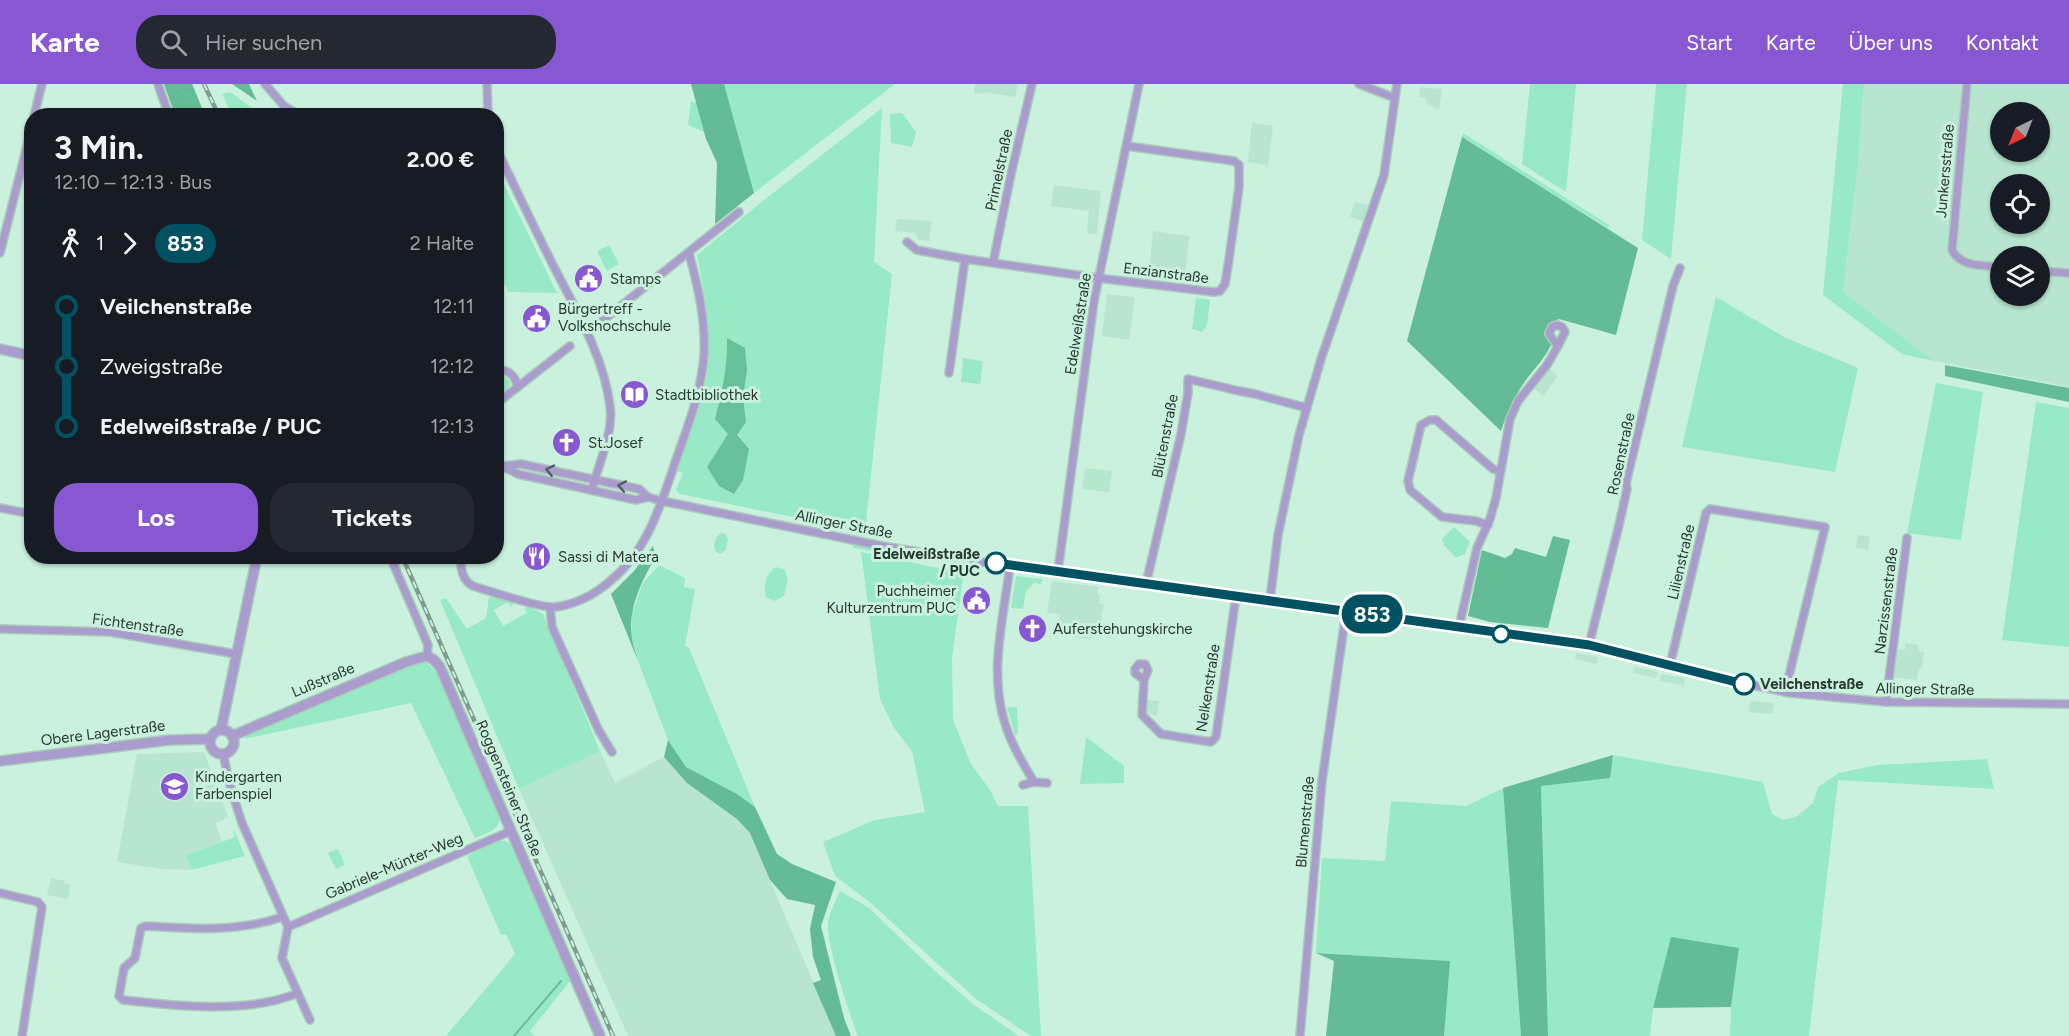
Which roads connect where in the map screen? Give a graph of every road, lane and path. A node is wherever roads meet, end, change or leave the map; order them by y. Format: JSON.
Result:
{"nodes":[{"id":1,"x":42,"y":84,"type":"edge"},
{"id":2,"x":265,"y":84,"type":"edge"},
{"id":3,"x":487,"y":84,"type":"edge"},
{"id":4,"x":1032,"y":84,"type":"edge"},
{"id":5,"x":1139,"y":84,"type":"edge"},
{"id":6,"x":1359,"y":84,"type":"edge"},
{"id":7,"x":1397,"y":84,"type":"edge"},
{"id":8,"x":1967,"y":84,"type":"edge"},
{"id":9,"x":157,"y":85,"type":"edge"},
{"id":10,"x":1395,"y":98,"type":"junction"},
{"id":11,"x":36,"y":108,"type":"edge"},
{"id":12,"x":166,"y":108,"type":"edge"},
{"id":13,"x":287,"y":108,"type":"edge"},
{"id":14,"x":488,"y":108,"type":"edge"},
{"id":15,"x":1127,"y":146,"type":"junction"},
{"id":16,"x":24,"y":158,"type":"edge"},
{"id":17,"x":504,"y":164,"type":"edge"},
{"id":18,"x":739,"y":212,"type":"dead end"},
{"id":19,"x":907,"y":242,"type":"dead end"},
{"id":20,"x":0,"y":253,"type":"edge"},
{"id":21,"x":689,"y":253,"type":"junction"},
{"id":22,"x":965,"y":259,"type":"junction"},
{"id":23,"x":993,"y":263,"type":"junction"},
{"id":24,"x":1990,"y":266,"type":"edge"},
{"id":25,"x":1680,"y":268,"type":"dead end"},
{"id":26,"x":2050,"y":272,"type":"edge"},
{"id":27,"x":2069,"y":273,"type":"edge"},
{"id":28,"x":1098,"y":278,"type":"junction"},
{"id":29,"x":587,"y":333,"type":"junction"},
{"id":30,"x":570,"y":346,"type":"dead end"},
{"id":31,"x":1558,"y":346,"type":"dead end"},
{"id":32,"x":0,"y":349,"type":"edge"},
{"id":33,"x":24,"y":354,"type":"edge"},
{"id":34,"x":504,"y":370,"type":"edge"},
{"id":35,"x":949,"y":373,"type":"dead end"},
{"id":36,"x":517,"y":388,"type":"junction"},
{"id":37,"x":504,"y":398,"type":"edge"},
{"id":38,"x":1307,"y":408,"type":"junction"},
{"id":39,"x":504,"y":464,"type":"edge"},
{"id":40,"x":504,"y":466,"type":"edge"},
{"id":41,"x":1500,"y":471,"type":"junction"},
{"id":42,"x":595,"y":481,"type":"junction"},
{"id":43,"x":592,"y":490,"type":"junction"},
{"id":44,"x":648,"y":497,"type":"junction"},
{"id":45,"x":662,"y":501,"type":"junction"},
{"id":46,"x":0,"y":508,"type":"edge"},
{"id":47,"x":24,"y":512,"type":"edge"},
{"id":48,"x":1488,"y":525,"type":"junction"},
{"id":49,"x":1907,"y":538,"type":"dead end"},
{"id":50,"x":255,"y":564,"type":"edge"},
{"id":51,"x":393,"y":564,"type":"edge"},
{"id":52,"x":460,"y":564,"type":"edge"},
{"id":53,"x":1010,"y":565,"type":"junction"},
{"id":54,"x":1058,"y":571,"type":"junction"},
{"id":55,"x":1146,"y":584,"type":"junction"},
{"id":56,"x":1236,"y":596,"type":"junction"},
{"id":57,"x":1270,"y":600,"type":"junction"},
{"id":58,"x":550,"y":607,"type":"junction"},
{"id":59,"x":1346,"y":612,"type":"junction"},
{"id":60,"x":1460,"y":627,"type":"junction"},
{"id":61,"x":0,"y":629,"type":"edge"},
{"id":62,"x":1589,"y":645,"type":"junction"},
{"id":63,"x":236,"y":654,"type":"junction"},
{"id":64,"x":427,"y":656,"type":"junction"},
{"id":65,"x":1670,"y":665,"type":"junction"},
{"id":66,"x":1144,"y":680,"type":"dead end"},
{"id":67,"x":1785,"y":692,"type":"junction"},
{"id":68,"x":1886,"y":702,"type":"junction"},
{"id":69,"x":2069,"y":704,"type":"edge"},
{"id":70,"x":221,"y":730,"type":"junction"},
{"id":71,"x":232,"y":735,"type":"junction"},
{"id":72,"x":210,"y":739,"type":"junction"},
{"id":73,"x":612,"y":752,"type":"dead end"},
{"id":74,"x":223,"y":754,"type":"junction"},
{"id":75,"x":0,"y":761,"type":"edge"},
{"id":76,"x":1034,"y":782,"type":"junction"},
{"id":77,"x":1047,"y":783,"type":"dead end"},
{"id":78,"x":1023,"y":785,"type":"dead end"},
{"id":79,"x":511,"y":831,"type":"junction"},
{"id":80,"x":0,"y":893,"type":"edge"},
{"id":81,"x":282,"y":916,"type":"junction"},
{"id":82,"x":288,"y":927,"type":"junction"},
{"id":83,"x":298,"y":993,"type":"junction"},
{"id":84,"x":310,"y":1020,"type":"dead end"},
{"id":85,"x":22,"y":1036,"type":"edge"},
{"id":86,"x":600,"y":1036,"type":"edge"},
{"id":87,"x":1300,"y":1036,"type":"edge"}],
"edges":[{"from":1,"to":11,"type":"street"},
{"from":2,"to":13,"type":"street"},
{"from":3,"to":14,"type":"street"},
{"from":4,"to":23,"type":"street","name":"Primelstraße"},
{"from":5,"to":15,"type":"street","name":"Edelweißstraße"},
{"from":6,"to":10,"type":"street"},
{"from":7,"to":10,"type":"street"},
{"from":8,"to":24,"type":"street","name":"Junkersstraße"},
{"from":9,"to":12,"type":"street"},
{"from":10,"to":38,"type":"street"},
{"from":15,"to":28,"type":"street","name":"Edelweißstraße"},
{"from":15,"to":28,"type":"street","name":"Enzianstraße"},
{"from":16,"to":20,"type":"street"},
{"from":17,"to":29,"type":"street"},
{"from":18,"to":21,"type":"street"},
{"from":19,"to":22,"type":"street","name":"Enzianstraße"},
{"from":21,"to":29,"type":"street"},
{"from":21,"to":45,"type":"street"},
{"from":22,"to":23,"type":"street","name":"Enzianstraße"},
{"from":22,"to":35,"type":"street"},
{"from":23,"to":28,"type":"street","name":"Enzianstraße"},
{"from":25,"to":62,"type":"street","name":"Rosenstraße"},
{"from":26,"to":27,"type":"street"},
{"from":28,"to":54,"type":"street","name":"Edelweißstraße"},
{"from":29,"to":42,"type":"street"},
{"from":30,"to":36,"type":"street"},
{"from":31,"to":41,"type":"street"},
{"from":32,"to":33,"type":"street"},
{"from":34,"to":36,"type":"street"},
{"from":36,"to":37,"type":"street"},
{"from":38,"to":55,"type":"street","name":"Blütenstraße"},
{"from":38,"to":57,"type":"street"},
{"from":42,"to":39,"type":"street","name":"Allinger Straße","one_way":true},
{"from":40,"to":43,"type":"street","name":"Allinger Straße"},
{"from":41,"to":48,"type":"street"},
{"from":41,"to":48,"type":"street"},
{"from":42,"to":43,"type":"street"},
{"from":44,"to":42,"type":"street","name":"Allinger Straße","one_way":true},
{"from":43,"to":44,"type":"street","name":"Allinger Straße"},
{"from":44,"to":45,"type":"street","name":"Allinger Straße"},
{"from":45,"to":53,"type":"street","name":"Allinger Straße"},
{"from":45,"to":58,"type":"street"},
{"from":46,"to":47,"type":"street"},
{"from":48,"to":60,"type":"street"},
{"from":49,"to":68,"type":"street","name":"Narzissenstraße"},
{"from":50,"to":63,"type":"street"},
{"from":51,"to":64,"type":"street","name":"Roggensteiner Straße"},
{"from":52,"to":58,"type":"street"},
{"from":53,"to":54,"type":"street","name":"Allinger Straße"},
{"from":53,"to":76,"type":"street"},
{"from":54,"to":55,"type":"street","name":"Allinger Straße"},
{"from":55,"to":56,"type":"street","name":"Allinger Straße"},
{"from":56,"to":57,"type":"street","name":"Allinger Straße"},
{"from":56,"to":66,"type":"street","name":"Nelkenstraße"},
{"from":57,"to":59,"type":"street","name":"Allinger Straße"},
{"from":58,"to":73,"type":"street"},
{"from":59,"to":60,"type":"street","name":"Allinger Straße"},
{"from":59,"to":87,"type":"street","name":"Blumenstraße"},
{"from":60,"to":62,"type":"street","name":"Allinger Straße"},
{"from":61,"to":63,"type":"street","name":"Fichtenstraße"},
{"from":62,"to":65,"type":"street","name":"Allinger Straße"},
{"from":63,"to":70,"type":"street"},
{"from":64,"to":71,"type":"street","name":"Lußstraße"},
{"from":64,"to":79,"type":"street","name":"Roggensteiner Straße"},
{"from":65,"to":67,"type":"street","name":"Allinger Straße"},
{"from":65,"to":67,"type":"street","name":"Lilienstraße"},
{"from":67,"to":68,"type":"street","name":"Allinger Straße"},
{"from":68,"to":69,"type":"street","name":"Allinger Straße"},
{"from":70,"to":71,"type":"street"},
{"from":70,"to":72,"type":"street"},
{"from":71,"to":74,"type":"street"},
{"from":72,"to":74,"type":"street"},
{"from":72,"to":75,"type":"street","name":"Obere Lagerstraße"},
{"from":74,"to":81,"type":"street"},
{"from":76,"to":77,"type":"street"},
{"from":76,"to":78,"type":"street"},
{"from":79,"to":82,"type":"street","name":"Gabriele-Münter-Weg"},
{"from":79,"to":86,"type":"street","name":"Roggensteiner Straße"},
{"from":80,"to":85,"type":"street"},
{"from":81,"to":82,"type":"street"},
{"from":81,"to":83,"type":"street"},
{"from":82,"to":83,"type":"street"},
{"from":83,"to":84,"type":"street"}]}
